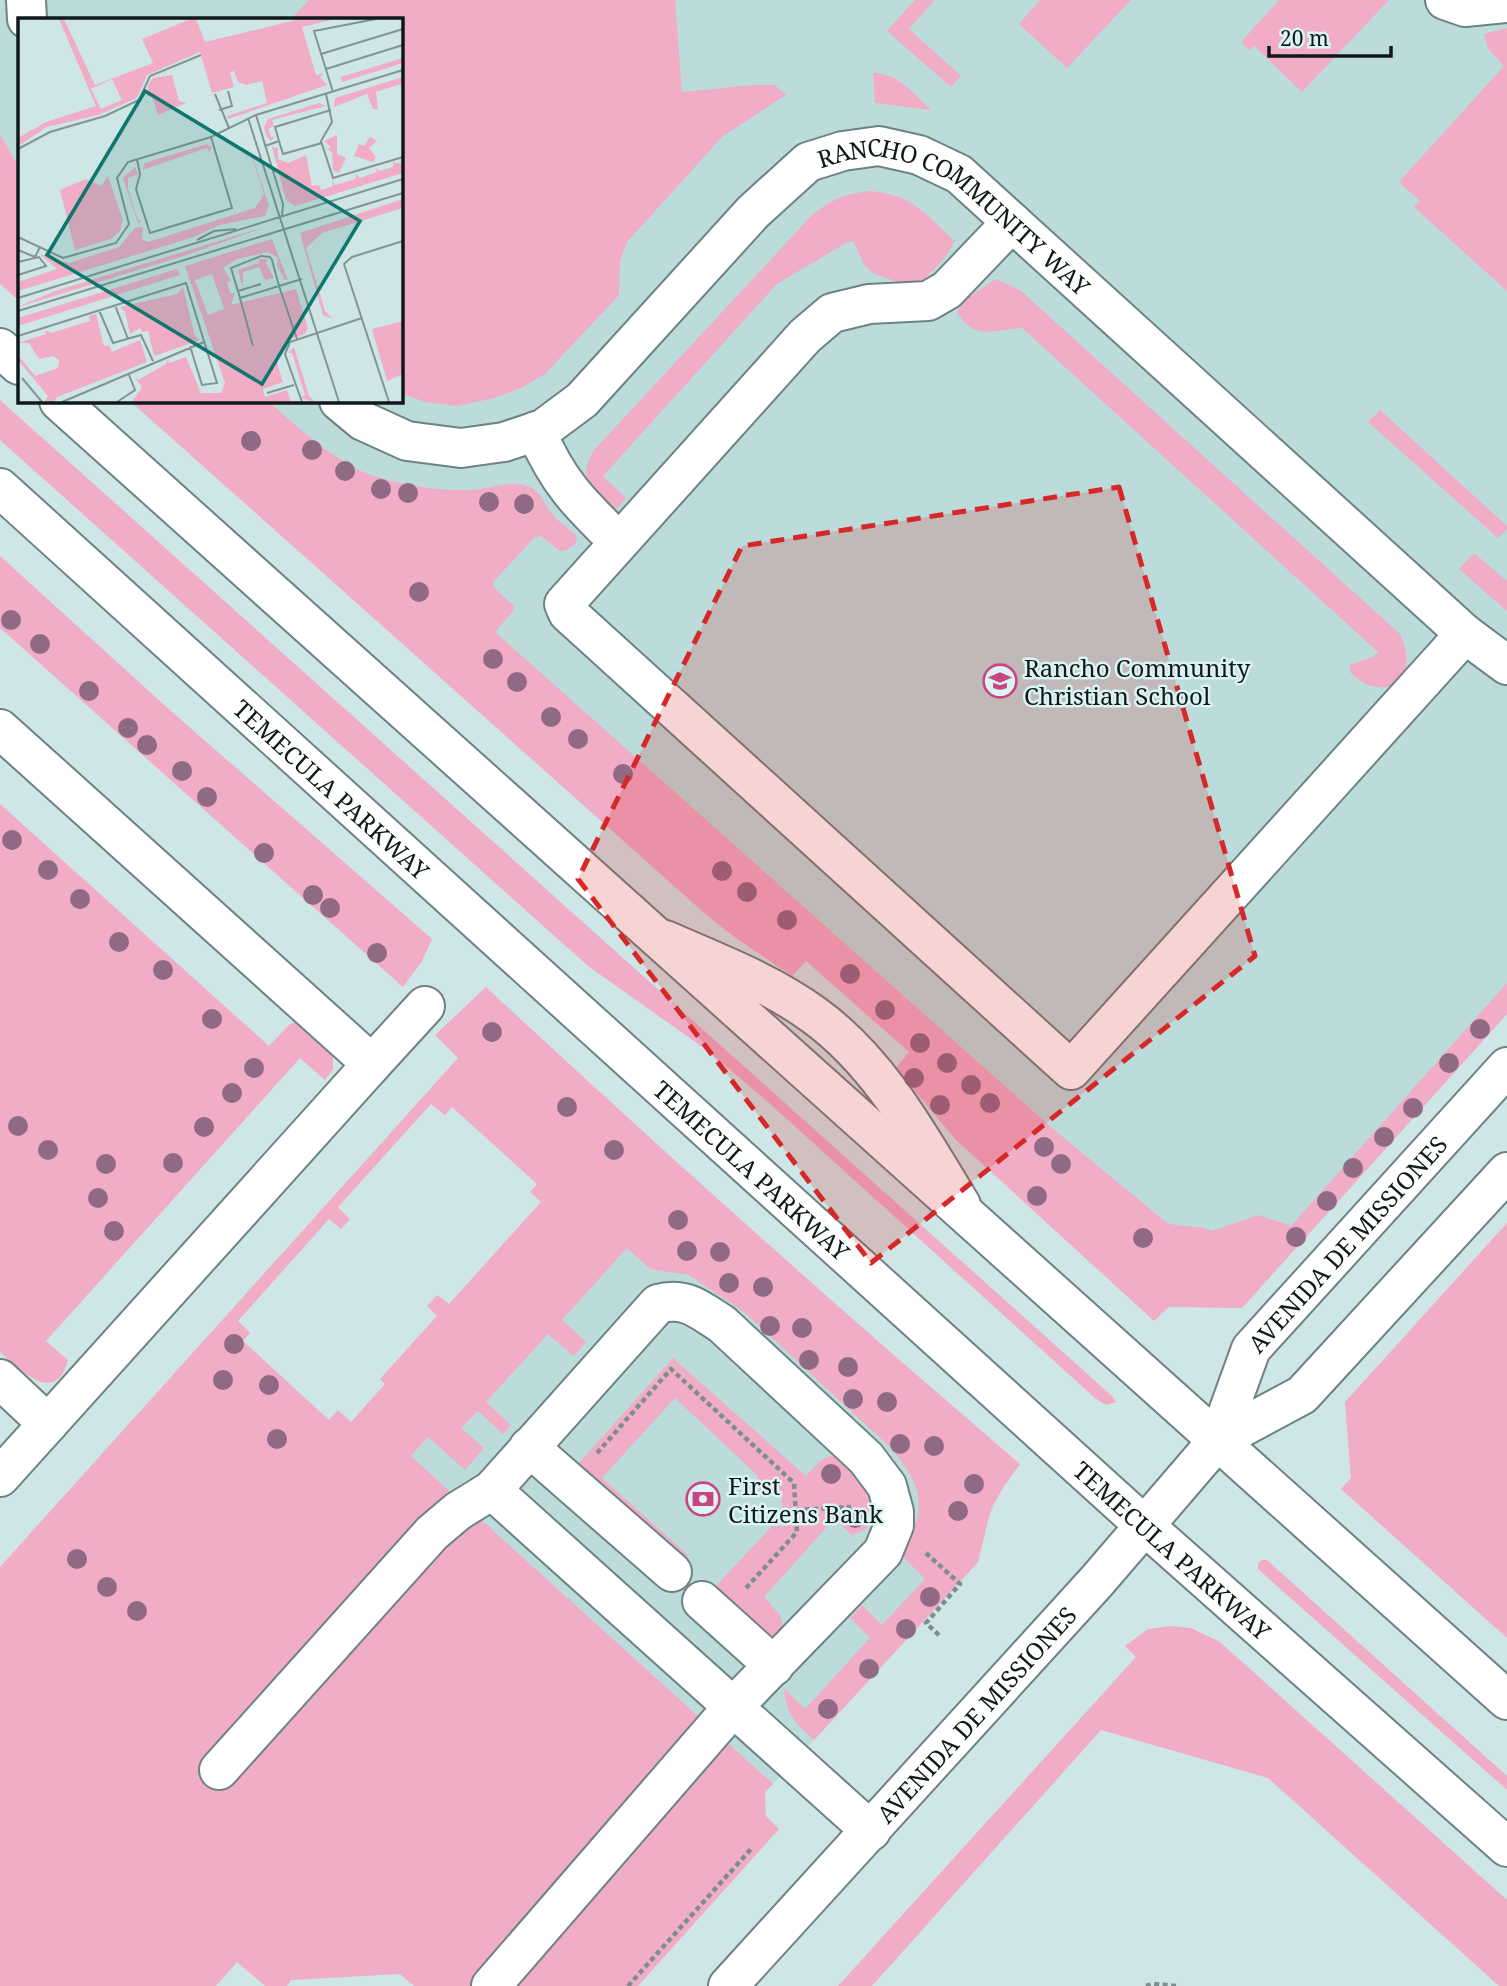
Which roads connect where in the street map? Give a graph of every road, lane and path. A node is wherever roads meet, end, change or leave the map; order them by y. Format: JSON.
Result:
{"nodes":[{"id":1,"x":26,"y":0,"type":"edge"},
{"id":2,"x":1445,"y":0,"type":"edge"},
{"id":3,"x":1507,"y":3,"type":"edge"},
{"id":4,"x":27,"y":18,"type":"edge"},
{"id":5,"x":1012,"y":222,"type":"junction"},
{"id":6,"x":0,"y":348,"type":"edge"},
{"id":7,"x":18,"y":364,"type":"edge"},
{"id":8,"x":60,"y":402,"type":"edge"},
{"id":9,"x":340,"y":402,"type":"edge"},
{"id":10,"x":536,"y":431,"type":"junction"},
{"id":11,"x":0,"y":488,"type":"edge"},
{"id":12,"x":619,"y":542,"type":"junction"},
{"id":13,"x":1465,"y":634,"type":"junction"},
{"id":14,"x":1507,"y":665,"type":"edge"},
{"id":15,"x":0,"y":729,"type":"edge"},
{"id":16,"x":425,"y":1006,"type":"dead end"},
{"id":17,"x":372,"y":1064,"type":"junction"},
{"id":18,"x":1507,"y":1067,"type":"edge"},
{"id":19,"x":1507,"y":1172,"type":"edge"},
{"id":20,"x":0,"y":1378,"type":"edge"},
{"id":21,"x":48,"y":1424,"type":"junction"},
{"id":22,"x":1218,"y":1440,"type":"junction"},
{"id":23,"x":529,"y":1447,"type":"junction"},
{"id":24,"x":0,"y":1477,"type":"edge"},
{"id":25,"x":570,"y":1484,"type":"junction"},
{"id":26,"x":492,"y":1490,"type":"junction"},
{"id":27,"x":1145,"y":1526,"type":"junction"},
{"id":28,"x":672,"y":1572,"type":"dead end"},
{"id":29,"x":711,"y":1609,"type":"joint"},
{"id":30,"x":774,"y":1666,"type":"junction"},
{"id":31,"x":1507,"y":1700,"type":"edge"},
{"id":32,"x":733,"y":1707,"type":"junction"},
{"id":33,"x":219,"y":1770,"type":"dead end"},
{"id":34,"x":871,"y":1831,"type":"junction"},
{"id":35,"x":1507,"y":1847,"type":"edge"},
{"id":36,"x":751,"y":1849,"type":"dead end"},
{"id":37,"x":492,"y":1986,"type":"edge"},
{"id":38,"x":628,"y":1986,"type":"edge"},
{"id":39,"x":728,"y":1986,"type":"edge"},
{"id":40,"x":1146,"y":1986,"type":"edge"},
{"id":41,"x":1176,"y":1986,"type":"edge"}],
"edges":[{"from":1,"to":4,"type":"main road"},
{"from":2,"to":3,"type":"main road"},
{"from":5,"to":10,"type":"main road","name":"RANCHO COMMUNITY WAY"},
{"from":5,"to":12,"type":"main road"},
{"from":5,"to":13,"type":"main road","name":"RANCHO COMMUNITY WAY"},
{"from":6,"to":7,"type":"main road"},
{"from":8,"to":22,"type":"main road"},
{"from":9,"to":10,"type":"main road","name":"RANCHO COMMUNITY WAY"},
{"from":10,"to":12,"type":"main road"},
{"from":11,"to":27,"type":"main road","name":"TEMECULA PARKWAY"},
{"from":12,"to":13,"type":"main road"},
{"from":13,"to":14,"type":"main road","name":"RANCHO COMMUNITY WAY"},
{"from":15,"to":17,"type":"main road"},
{"from":16,"to":17,"type":"main road"},
{"from":17,"to":21,"type":"main road"},
{"from":18,"to":22,"type":"main road","name":"AVENIDA DE MISSIONES"},
{"from":19,"to":22,"type":"main road","name":"AVENIDA DE MISSIONES"},
{"from":20,"to":21,"type":"main road"},
{"from":21,"to":24,"type":"main road"},
{"from":22,"to":27,"type":"main road","name":"AVENIDA DE MISSIONES"},
{"from":22,"to":31,"type":"main road"},
{"from":23,"to":25,"type":"main road"},
{"from":23,"to":26,"type":"main road"},
{"from":23,"to":30,"type":"main road"},
{"from":25,"to":28,"type":"main road"},
{"from":25,"to":29,"type":"path"},
{"from":26,"to":32,"type":"main road"},
{"from":26,"to":33,"type":"main road"},
{"from":27,"to":34,"type":"main road","name":"AVENIDA DE MISSIONES"},
{"from":27,"to":35,"type":"main road","name":"TEMECULA PARKWAY"},
{"from":29,"to":30,"type":"main road"},
{"from":30,"to":32,"type":"main road"},
{"from":32,"to":34,"type":"main road"},
{"from":32,"to":37,"type":"main road"},
{"from":34,"to":39,"type":"main road","name":"AVENIDA DE MISSIONES"},
{"from":36,"to":38,"type":"path"},
{"from":40,"to":41,"type":"path"}]}
